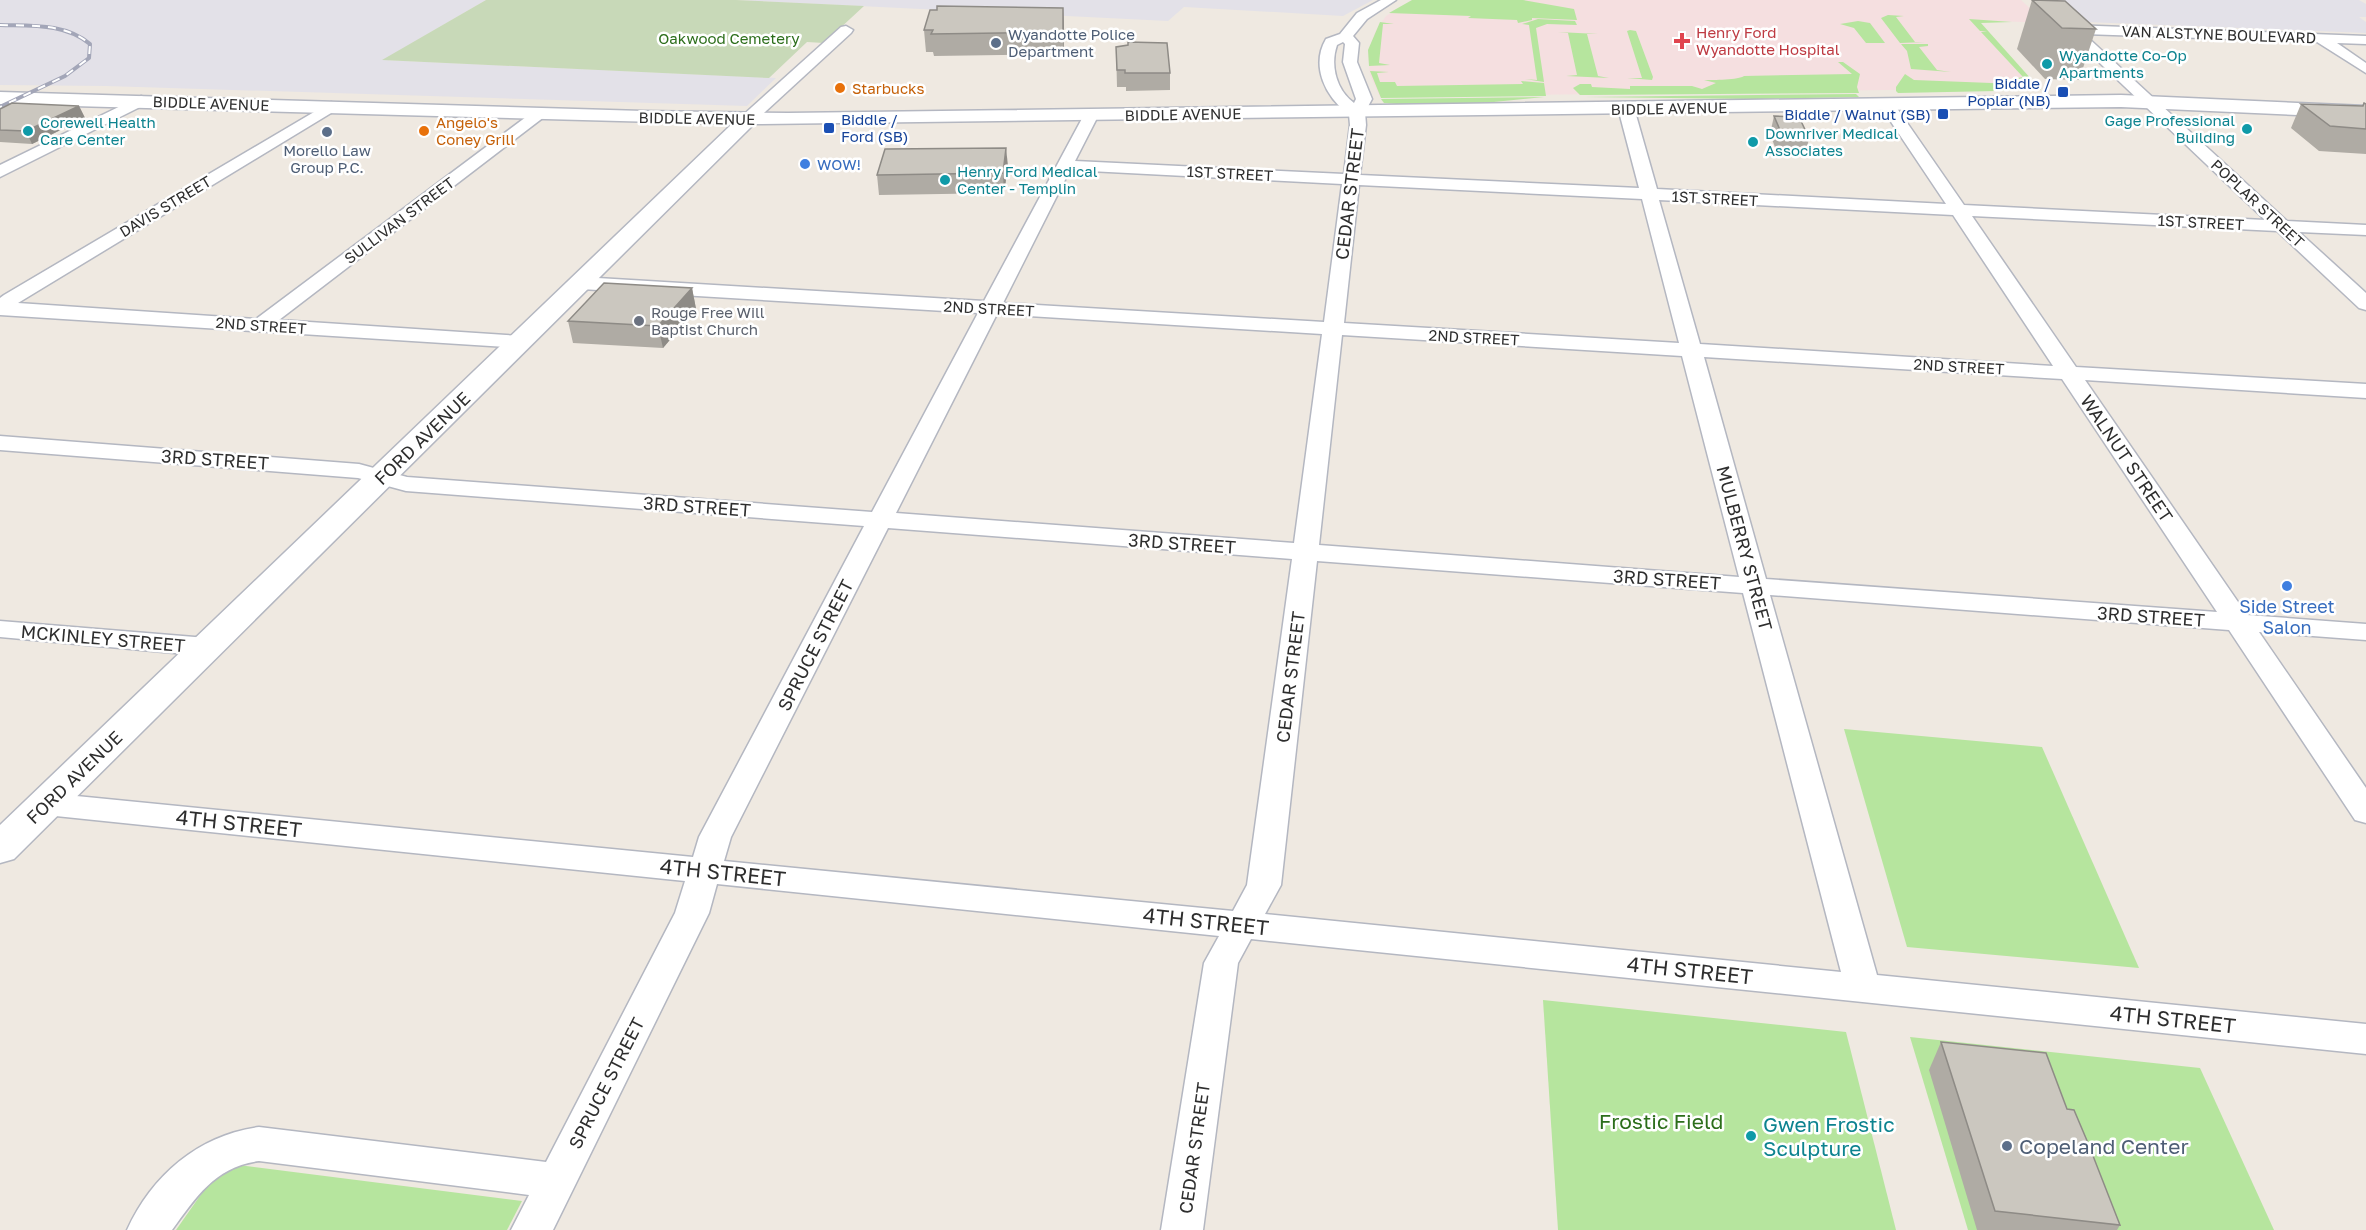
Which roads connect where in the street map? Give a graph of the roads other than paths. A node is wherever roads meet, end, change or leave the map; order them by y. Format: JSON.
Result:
{"nodes":[{"id":1,"x":1390,"y":0,"type":"edge"},
{"id":2,"x":2071,"y":29,"type":"joint"},
{"id":3,"x":846,"y":30,"type":"dead end"},
{"id":4,"x":1345,"y":37,"type":"junction"},
{"id":5,"x":2320,"y":38,"type":"junction"},
{"id":6,"x":2366,"y":40,"type":"edge"},
{"id":7,"x":2366,"y":69,"type":"edge"},
{"id":8,"x":0,"y":98,"type":"edge"},
{"id":9,"x":36,"y":99,"type":"junction"},
{"id":10,"x":141,"y":101,"type":"junction"},
{"id":11,"x":2150,"y":103,"type":"junction"},
{"id":12,"x":1887,"y":105,"type":"junction"},
{"id":13,"x":331,"y":107,"type":"junction"},
{"id":14,"x":1626,"y":108,"type":"junction"},
{"id":15,"x":1357,"y":112,"type":"junction"},
{"id":16,"x":2366,"y":112,"type":"edge"},
{"id":17,"x":539,"y":114,"type":"junction"},
{"id":18,"x":0,"y":116,"type":"edge"},
{"id":19,"x":1090,"y":116,"type":"junction"},
{"id":20,"x":748,"y":119,"type":"junction"},
{"id":21,"x":1065,"y":165,"type":"junction"},
{"id":22,"x":0,"y":172,"type":"edge"},
{"id":23,"x":1351,"y":180,"type":"junction"},
{"id":24,"x":1649,"y":195,"type":"junction"},
{"id":25,"x":1960,"y":210,"type":"junction"},
{"id":26,"x":2283,"y":226,"type":"junction"},
{"id":27,"x":2366,"y":230,"type":"edge"},
{"id":28,"x":581,"y":283,"type":"junction"},
{"id":29,"x":2366,"y":304,"type":"edge"},
{"id":30,"x":0,"y":308,"type":"edge"},
{"id":31,"x":990,"y":308,"type":"junction"},
{"id":32,"x":260,"y":325,"type":"junction"},
{"id":33,"x":1333,"y":328,"type":"junction"},
{"id":34,"x":521,"y":342,"type":"junction"},
{"id":35,"x":1691,"y":350,"type":"junction"},
{"id":36,"x":2069,"y":373,"type":"junction"},
{"id":37,"x":2366,"y":391,"type":"edge"},
{"id":38,"x":0,"y":444,"type":"edge"},
{"id":39,"x":381,"y":477,"type":"junction"},
{"id":40,"x":880,"y":520,"type":"junction"},
{"id":41,"x":1305,"y":553,"type":"junction"},
{"id":42,"x":1754,"y":586,"type":"junction"},
{"id":43,"x":2238,"y":623,"type":"junction"},
{"id":44,"x":0,"y":629,"type":"edge"},
{"id":45,"x":2366,"y":632,"type":"edge"},
{"id":46,"x":207,"y":647,"type":"junction"},
{"id":47,"x":46,"y":804,"type":"junction"},
{"id":48,"x":2366,"y":812,"type":"edge"},
{"id":49,"x":0,"y":849,"type":"edge"},
{"id":50,"x":705,"y":870,"type":"junction"},
{"id":51,"x":1242,"y":924,"type":"junction"},
{"id":52,"x":1863,"y":988,"type":"junction"},
{"id":53,"x":2366,"y":1039,"type":"edge"},
{"id":54,"x":557,"y":1181,"type":"junction"},
{"id":55,"x":148,"y":1230,"type":"edge"},
{"id":56,"x":532,"y":1230,"type":"edge"},
{"id":57,"x":1182,"y":1230,"type":"edge"}],
"edges":[{"from":1,"to":4,"type":"street"},
{"from":2,"to":5,"type":"street","name":"VAN ALSTYNE BOULEVARD"},
{"from":2,"to":11,"type":"street","name":"POPLAR STREET"},
{"from":3,"to":20,"type":"street","name":"FORD AVENUE"},
{"from":4,"to":15,"type":"street","name":"CEDAR STREET"},
{"from":4,"to":15,"type":"street"},
{"from":5,"to":6,"type":"street","name":"VAN ALSTYNE BOULEVARD"},
{"from":5,"to":7,"type":"street"},
{"from":8,"to":9,"type":"main road","name":"BIDDLE AVENUE"},
{"from":9,"to":10,"type":"main road","name":"BIDDLE AVENUE"},
{"from":9,"to":18,"type":"street"},
{"from":10,"to":13,"type":"main road","name":"BIDDLE AVENUE"},
{"from":10,"to":22,"type":"street"},
{"from":11,"to":12,"type":"main road","name":"BIDDLE AVENUE"},
{"from":11,"to":16,"type":"main road","name":"BIDDLE AVENUE"},
{"from":11,"to":26,"type":"street","name":"POPLAR STREET"},
{"from":12,"to":14,"type":"main road","name":"BIDDLE AVENUE"},
{"from":12,"to":25,"type":"street","name":"WALNUT STREET"},
{"from":13,"to":17,"type":"main road","name":"BIDDLE AVENUE"},
{"from":13,"to":30,"type":"street","name":"DAVIS STREET"},
{"from":14,"to":15,"type":"main road","name":"BIDDLE AVENUE"},
{"from":14,"to":24,"type":"street","name":"MULBERRY STREET"},
{"from":15,"to":19,"type":"main road","name":"BIDDLE AVENUE"},
{"from":15,"to":23,"type":"street","name":"CEDAR STREET"},
{"from":17,"to":20,"type":"main road","name":"BIDDLE AVENUE"},
{"from":17,"to":32,"type":"street","name":"SULLIVAN STREET"},
{"from":19,"to":20,"type":"main road","name":"BIDDLE AVENUE"},
{"from":19,"to":21,"type":"street","name":"SPRUCE STREET"},
{"from":20,"to":28,"type":"main road","name":"FORD AVENUE"},
{"from":21,"to":23,"type":"street","name":"1ST STREET"},
{"from":21,"to":31,"type":"street","name":"SPRUCE STREET"},
{"from":23,"to":24,"type":"street","name":"1ST STREET"},
{"from":23,"to":33,"type":"street","name":"CEDAR STREET"},
{"from":24,"to":25,"type":"street","name":"1ST STREET"},
{"from":24,"to":35,"type":"street","name":"MULBERRY STREET"},
{"from":25,"to":26,"type":"street","name":"1ST STREET"},
{"from":25,"to":36,"type":"street","name":"WALNUT STREET"},
{"from":26,"to":27,"type":"street","name":"1ST STREET"},
{"from":26,"to":29,"type":"street","name":"POPLAR STREET"},
{"from":28,"to":31,"type":"street","name":"2ND STREET"},
{"from":28,"to":34,"type":"main road","name":"FORD AVENUE"},
{"from":30,"to":32,"type":"street","name":"2ND STREET"},
{"from":31,"to":33,"type":"street","name":"2ND STREET"},
{"from":31,"to":40,"type":"street","name":"SPRUCE STREET"},
{"from":32,"to":34,"type":"street","name":"2ND STREET"},
{"from":33,"to":35,"type":"street","name":"2ND STREET"},
{"from":33,"to":41,"type":"street","name":"CEDAR STREET"},
{"from":34,"to":39,"type":"main road","name":"FORD AVENUE"},
{"from":35,"to":36,"type":"street","name":"2ND STREET"},
{"from":35,"to":42,"type":"street","name":"MULBERRY STREET"},
{"from":36,"to":37,"type":"street","name":"2ND STREET"},
{"from":36,"to":43,"type":"street","name":"WALNUT STREET"},
{"from":38,"to":39,"type":"street","name":"3RD STREET"},
{"from":39,"to":40,"type":"street","name":"3RD STREET"},
{"from":39,"to":46,"type":"main road","name":"FORD AVENUE"},
{"from":40,"to":41,"type":"street","name":"3RD STREET"},
{"from":40,"to":50,"type":"street","name":"SPRUCE STREET"},
{"from":41,"to":42,"type":"street","name":"3RD STREET"},
{"from":41,"to":51,"type":"street","name":"CEDAR STREET"},
{"from":42,"to":43,"type":"street","name":"3RD STREET"},
{"from":42,"to":52,"type":"street","name":"MULBERRY STREET"},
{"from":43,"to":45,"type":"street","name":"3RD STREET"},
{"from":43,"to":48,"type":"street","name":"WALNUT STREET"},
{"from":44,"to":46,"type":"street","name":"MCKINLEY STREET"},
{"from":46,"to":47,"type":"main road","name":"FORD AVENUE"},
{"from":47,"to":49,"type":"main road","name":"FORD AVENUE"},
{"from":47,"to":50,"type":"street","name":"4TH STREET"},
{"from":50,"to":51,"type":"street","name":"4TH STREET"},
{"from":50,"to":54,"type":"street","name":"SPRUCE STREET"},
{"from":51,"to":52,"type":"street","name":"4TH STREET"},
{"from":51,"to":57,"type":"street","name":"CEDAR STREET"},
{"from":52,"to":53,"type":"street","name":"4TH STREET"},
{"from":54,"to":55,"type":"street"},
{"from":54,"to":56,"type":"street","name":"SPRUCE STREET"}]}
